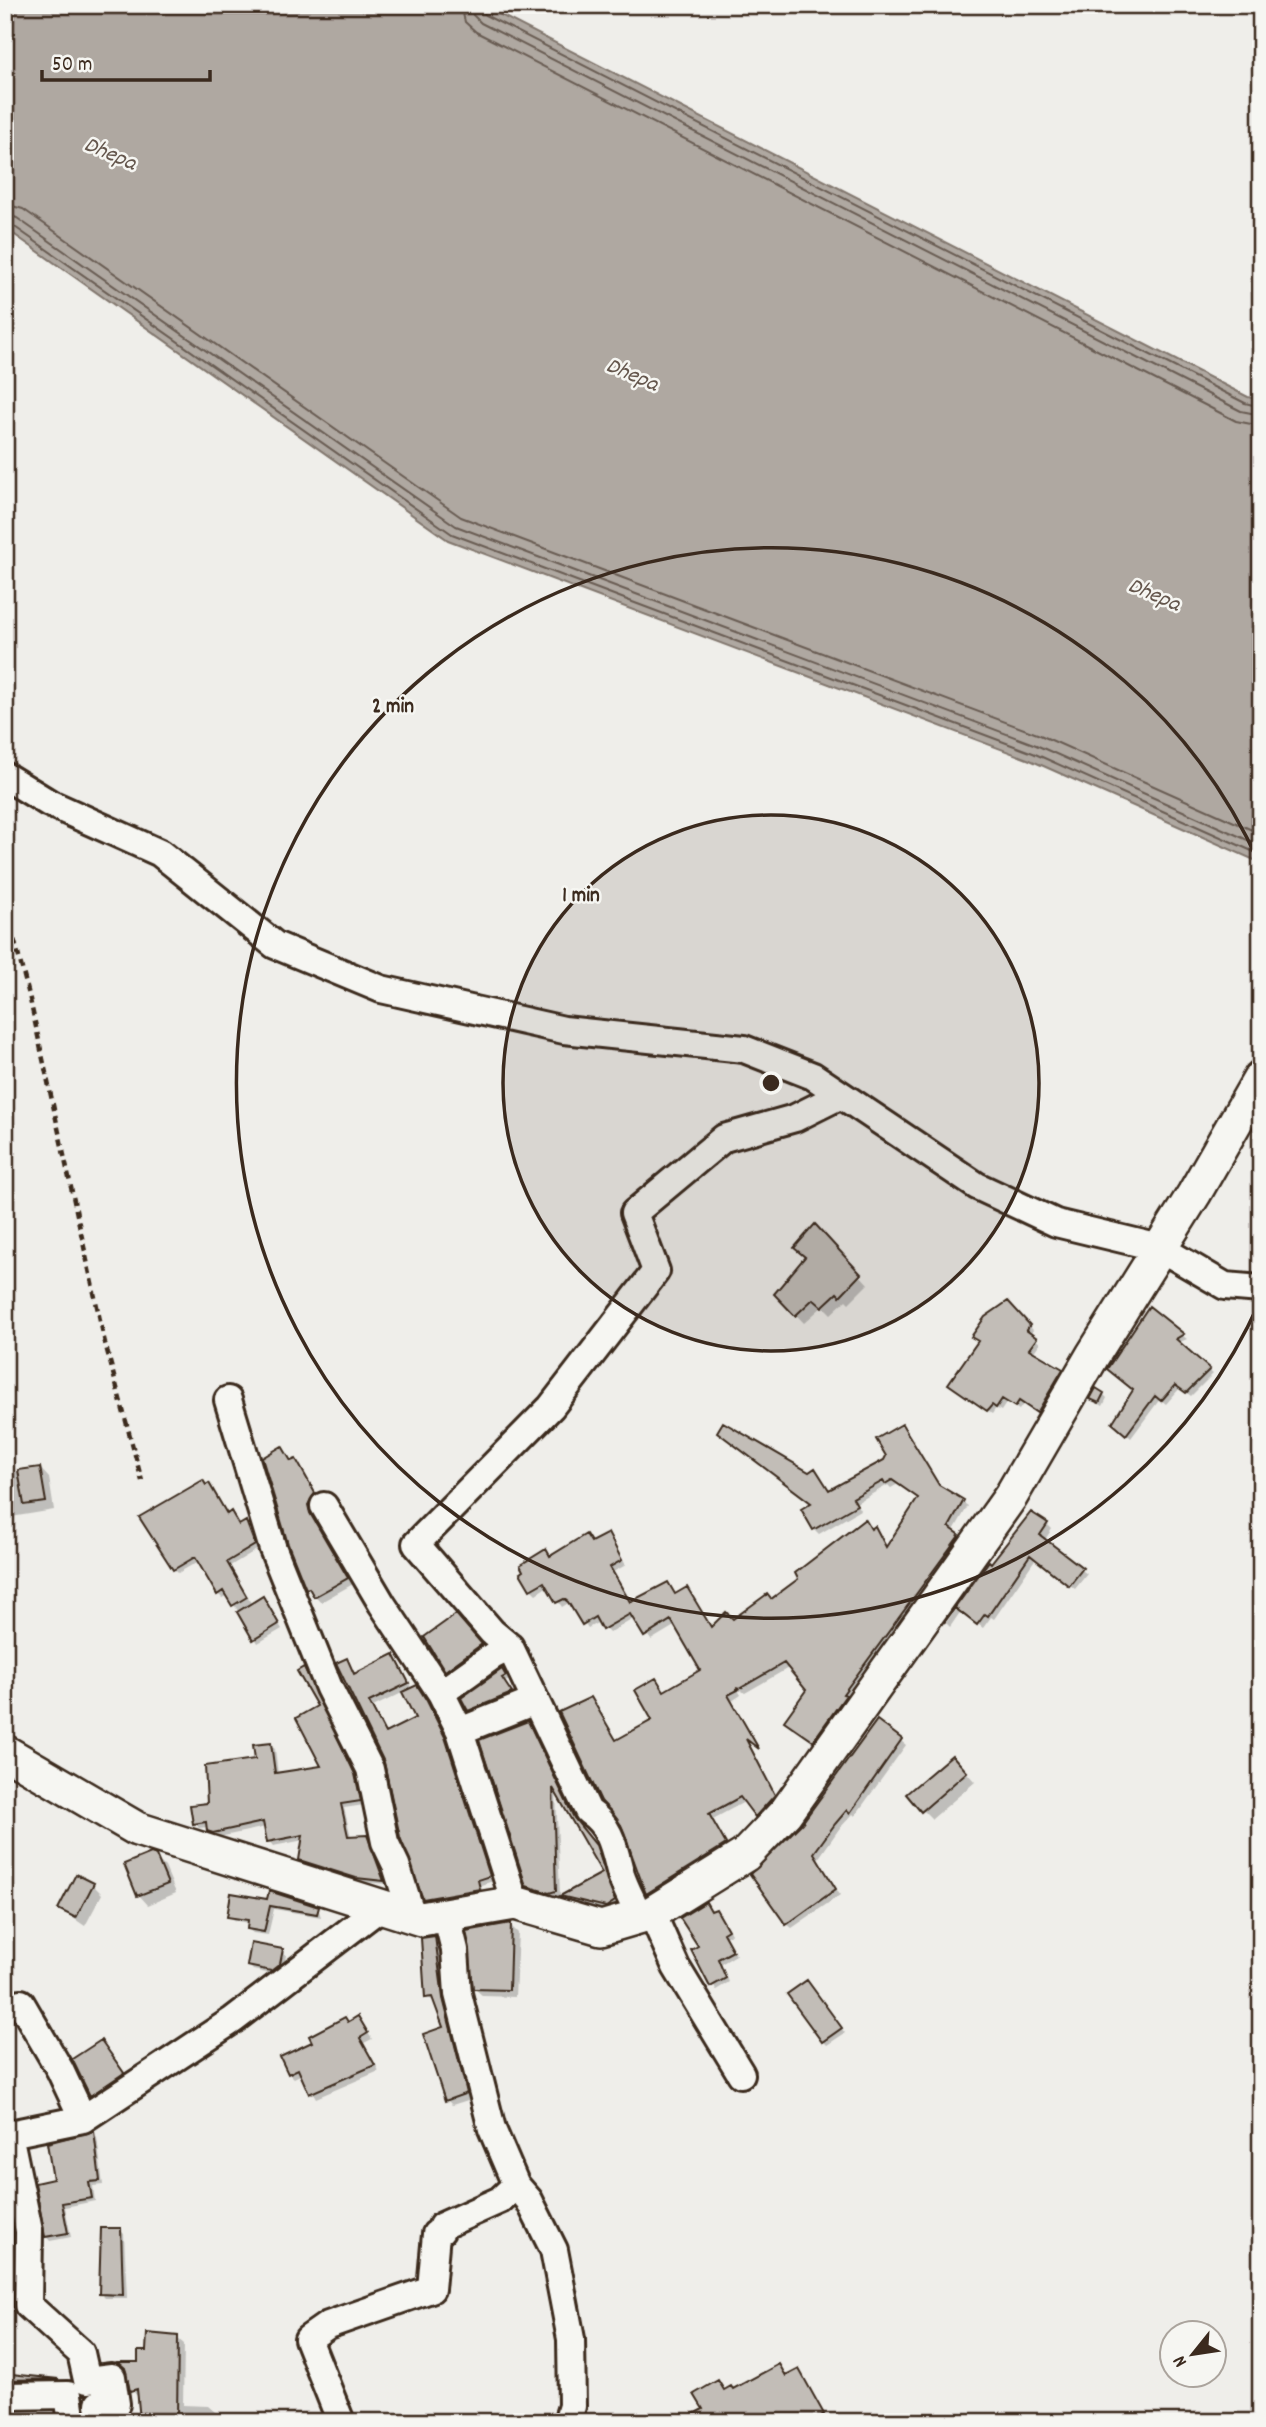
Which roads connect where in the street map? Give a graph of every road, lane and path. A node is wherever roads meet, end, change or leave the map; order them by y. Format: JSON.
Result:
{"nodes":[{"id":1,"x":5,"y":776,"type":"edge"},
{"id":2,"x":5,"y":905,"type":"edge"},
{"id":3,"x":1261,"y":1077,"type":"edge"},
{"id":4,"x":841,"y":1095,"type":"junction"},
{"id":5,"x":1160,"y":1248,"type":"junction"},
{"id":6,"x":1261,"y":1289,"type":"edge"},
{"id":7,"x":228,"y":1401,"type":"dead end"},
{"id":8,"x":142,"y":1481,"type":"dead end"},
{"id":9,"x":324,"y":1506,"type":"dead end"},
{"id":10,"x":510,"y":1647,"type":"junction"},
{"id":11,"x":441,"y":1693,"type":"junction"},
{"id":12,"x":535,"y":1701,"type":"junction"},
{"id":13,"x":460,"y":1731,"type":"junction"},
{"id":14,"x":5,"y":1752,"type":"edge"},
{"id":15,"x":515,"y":1903,"type":"junction"},
{"id":16,"x":397,"y":1911,"type":"junction"},
{"id":17,"x":652,"y":1913,"type":"junction"},
{"id":18,"x":446,"y":1914,"type":"junction"},
{"id":19,"x":21,"y":2003,"type":"dead end"},
{"id":20,"x":741,"y":2074,"type":"dead end"},
{"id":21,"x":83,"y":2119,"type":"junction"},
{"id":22,"x":7,"y":2135,"type":"edge"},
{"id":23,"x":516,"y":2185,"type":"junction"},
{"id":24,"x":5,"y":2396,"type":"edge"},
{"id":25,"x":72,"y":2422,"type":"edge"},
{"id":26,"x":102,"y":2422,"type":"edge"},
{"id":27,"x":341,"y":2422,"type":"edge"},
{"id":28,"x":567,"y":2422,"type":"edge"}],
"edges":[{"from":1,"to":4,"type":"street"},
{"from":2,"to":8,"type":"path"},
{"from":3,"to":5,"type":"street"},
{"from":4,"to":5,"type":"street"},
{"from":4,"to":10,"type":"street"},
{"from":5,"to":6,"type":"street"},
{"from":5,"to":17,"type":"street"},
{"from":7,"to":16,"type":"street"},
{"from":9,"to":11,"type":"street"},
{"from":10,"to":11,"type":"street"},
{"from":10,"to":12,"type":"street"},
{"from":11,"to":13,"type":"street"},
{"from":12,"to":13,"type":"street"},
{"from":12,"to":17,"type":"street"},
{"from":13,"to":15,"type":"street"},
{"from":14,"to":16,"type":"street"},
{"from":15,"to":17,"type":"street"},
{"from":15,"to":18,"type":"street"},
{"from":16,"to":18,"type":"street"},
{"from":16,"to":21,"type":"street"},
{"from":17,"to":20,"type":"street"},
{"from":18,"to":23,"type":"street"},
{"from":19,"to":21,"type":"street"},
{"from":21,"to":22,"type":"street"},
{"from":22,"to":26,"type":"street"},
{"from":23,"to":27,"type":"street"},
{"from":23,"to":28,"type":"street"},
{"from":24,"to":25,"type":"street"}]}
